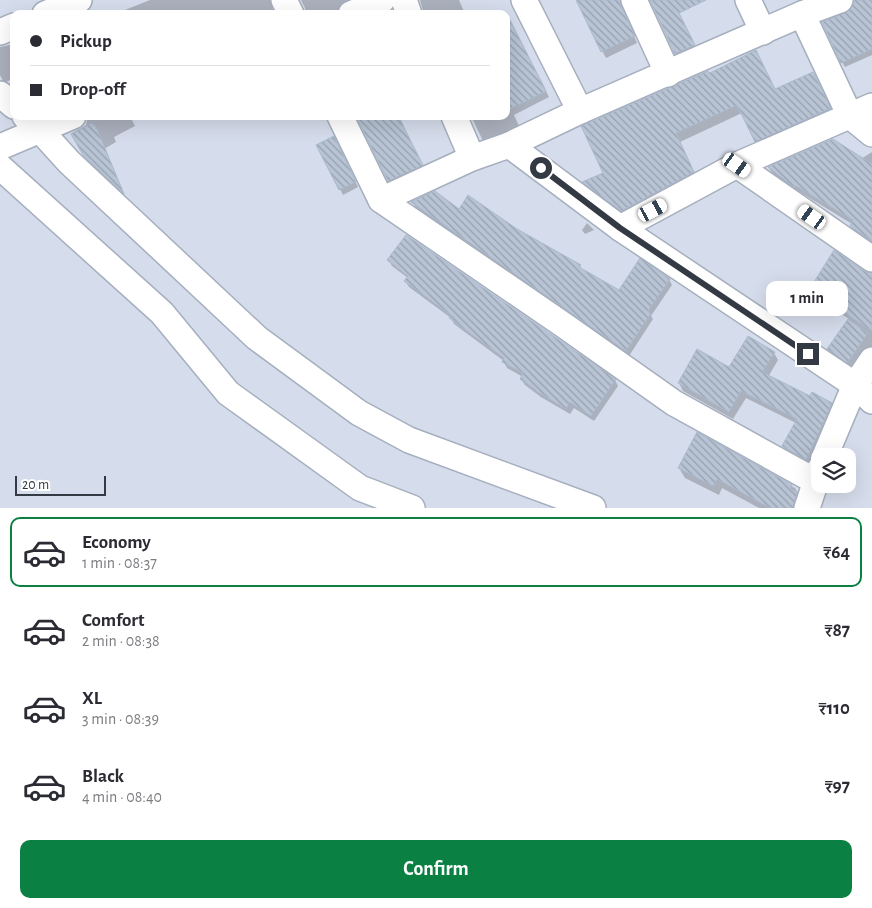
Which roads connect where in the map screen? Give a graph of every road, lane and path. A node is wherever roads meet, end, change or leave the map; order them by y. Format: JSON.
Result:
{"nodes":[{"id":1,"x":79,"y":0,"type":"edge"},
{"id":2,"x":382,"y":0,"type":"edge"},
{"id":3,"x":524,"y":0,"type":"edge"},
{"id":4,"x":634,"y":0,"type":"edge"},
{"id":5,"x":748,"y":0,"type":"edge"},
{"id":6,"x":840,"y":0,"type":"edge"},
{"id":7,"x":55,"y":10,"type":"edge"},
{"id":8,"x":360,"y":10,"type":"edge"},
{"id":9,"x":802,"y":14,"type":"junction"},
{"id":10,"x":764,"y":32,"type":"junction"},
{"id":11,"x":668,"y":74,"type":"junction"},
{"id":12,"x":0,"y":94,"type":"edge"},
{"id":13,"x":10,"y":103,"type":"edge"},
{"id":14,"x":580,"y":111,"type":"junction"},
{"id":15,"x":861,"y":111,"type":"edge"},
{"id":16,"x":50,"y":120,"type":"edge"},
{"id":17,"x":342,"y":120,"type":"edge"},
{"id":18,"x":456,"y":120,"type":"edge"},
{"id":19,"x":32,"y":123,"type":"edge"},
{"id":20,"x":872,"y":134,"type":"edge"},
{"id":21,"x":509,"y":145,"type":"junction"},
{"id":22,"x":0,"y":147,"type":"edge"},
{"id":23,"x":472,"y":158,"type":"junction"},
{"id":24,"x":737,"y":165,"type":"junction"},
{"id":25,"x":0,"y":168,"type":"edge"},
{"id":26,"x":381,"y":200,"type":"junction"},
{"id":27,"x":620,"y":228,"type":"junction"},
{"id":28,"x":872,"y":259,"type":"edge"},
{"id":29,"x":872,"y":360,"type":"edge"},
{"id":30,"x":864,"y":393,"type":"edge"},
{"id":31,"x":830,"y":448,"type":"edge"},
{"id":32,"x":811,"y":472,"type":"edge"},
{"id":33,"x":812,"y":493,"type":"edge"},
{"id":34,"x":412,"y":508,"type":"edge"},
{"id":35,"x":593,"y":508,"type":"edge"},
{"id":36,"x":807,"y":508,"type":"edge"}],
"edges":[{"from":1,"to":7,"type":"street"},
{"from":2,"to":8,"type":"street"},
{"from":3,"to":14,"type":"street"},
{"from":4,"to":11,"type":"street"},
{"from":5,"to":10,"type":"street"},
{"from":6,"to":9,"type":"street"},
{"from":9,"to":10,"type":"street"},
{"from":9,"to":15,"type":"street"},
{"from":10,"to":11,"type":"street"},
{"from":11,"to":14,"type":"street"},
{"from":12,"to":13,"type":"street"},
{"from":14,"to":21,"type":"street"},
{"from":15,"to":20,"type":"street"},
{"from":15,"to":24,"type":"street"},
{"from":16,"to":19,"type":"street"},
{"from":17,"to":26,"type":"street"},
{"from":18,"to":23,"type":"street"},
{"from":19,"to":22,"type":"street"},
{"from":19,"to":35,"type":"street"},
{"from":21,"to":23,"type":"street"},
{"from":21,"to":27,"type":"street"},
{"from":23,"to":26,"type":"street"},
{"from":24,"to":27,"type":"street"},
{"from":24,"to":28,"type":"street"},
{"from":25,"to":34,"type":"street"},
{"from":26,"to":32,"type":"street"},
{"from":27,"to":30,"type":"street"},
{"from":29,"to":30,"type":"street"},
{"from":30,"to":31,"type":"street"},
{"from":33,"to":36,"type":"street"}]}
